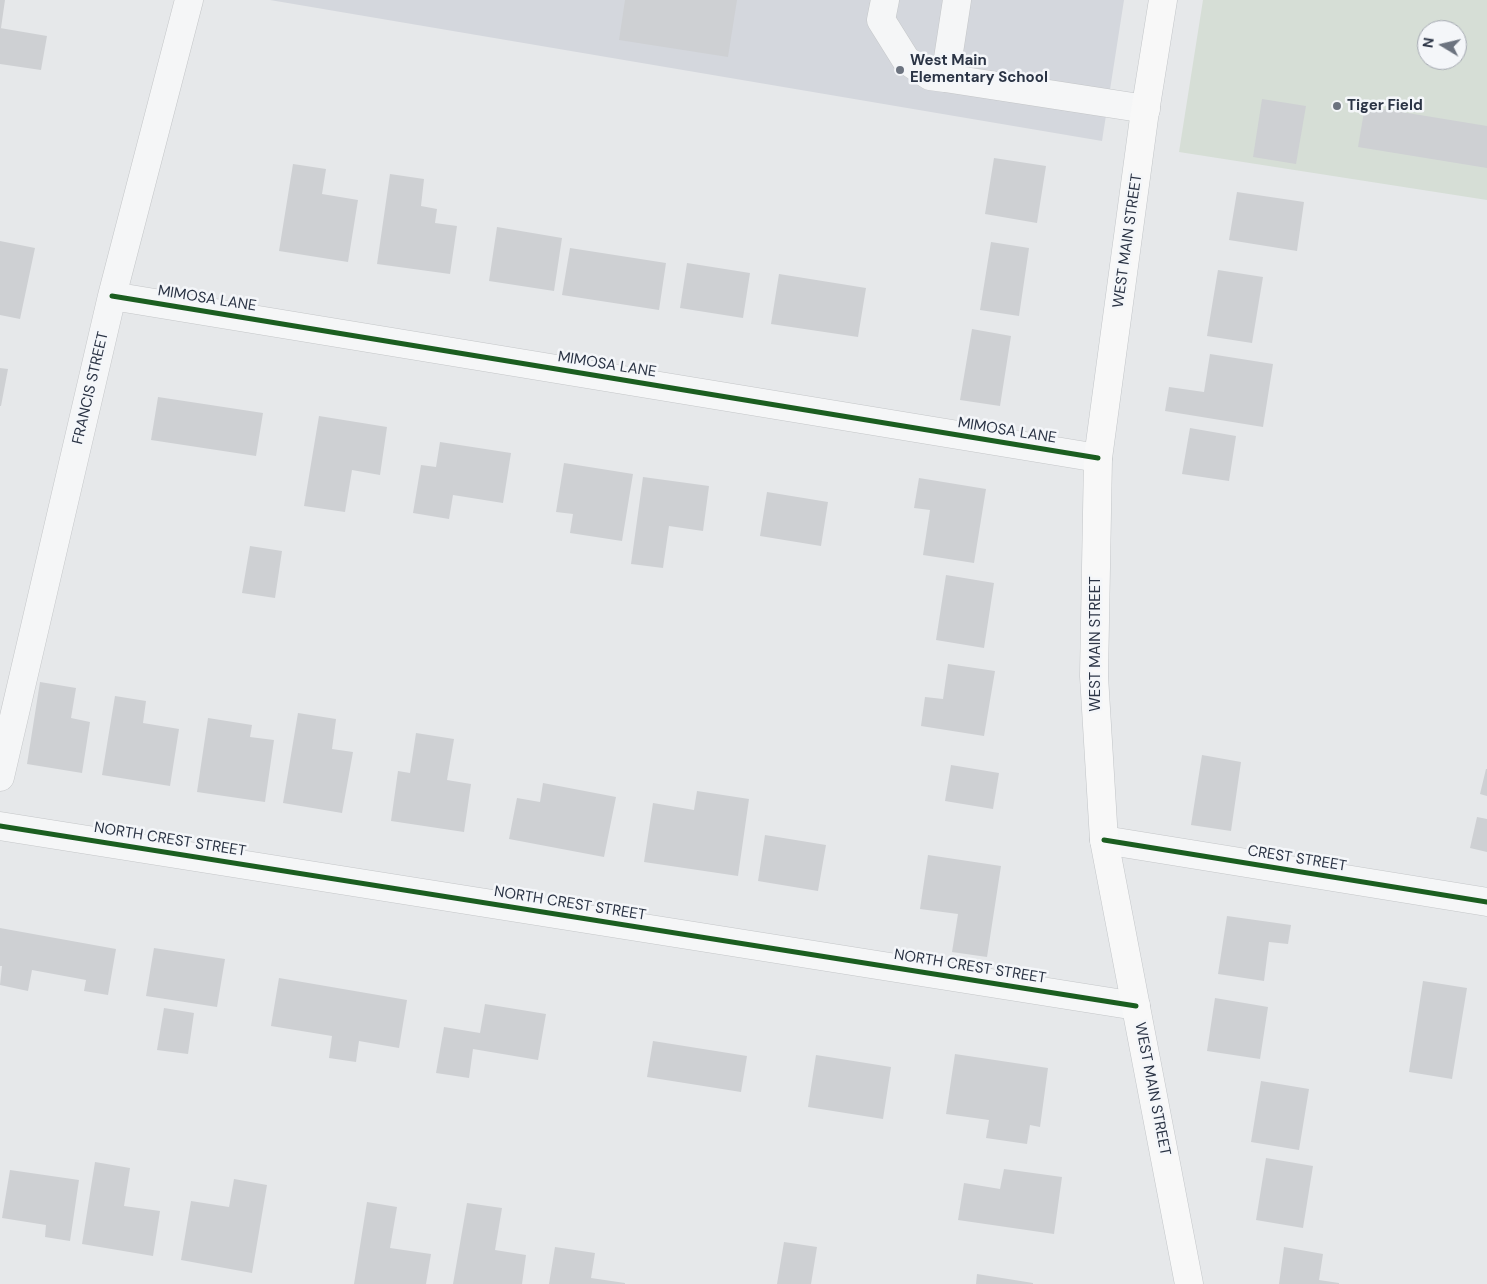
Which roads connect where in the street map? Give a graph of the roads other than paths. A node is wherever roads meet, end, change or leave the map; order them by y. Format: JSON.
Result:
{"nodes":[{"id":1,"x":189,"y":0,"type":"edge"},
{"id":2,"x":884,"y":0,"type":"edge"},
{"id":3,"x":957,"y":0,"type":"edge"},
{"id":4,"x":1163,"y":0,"type":"edge"},
{"id":5,"x":945,"y":78,"type":"junction"},
{"id":6,"x":1146,"y":109,"type":"junction"},
{"id":7,"x":112,"y":296,"type":"junction"},
{"id":8,"x":1098,"y":458,"type":"junction"},
{"id":9,"x":0,"y":778,"type":"edge"},
{"id":10,"x":0,"y":826,"type":"edge"},
{"id":11,"x":1104,"y":840,"type":"junction"},
{"id":12,"x":1487,"y":902,"type":"edge"},
{"id":13,"x":1136,"y":1006,"type":"junction"},
{"id":14,"x":1189,"y":1284,"type":"edge"}],
"edges":[{"from":1,"to":7,"type":"street","name":"FRANCIS STREET"},
{"from":2,"to":5,"type":"street"},
{"from":3,"to":5,"type":"street"},
{"from":4,"to":6,"type":"main road","name":"WEST MAIN STREET"},
{"from":5,"to":6,"type":"street"},
{"from":6,"to":8,"type":"main road","name":"WEST MAIN STREET"},
{"from":7,"to":8,"type":"street","name":"MIMOSA LANE"},
{"from":7,"to":9,"type":"street","name":"FRANCIS STREET"},
{"from":8,"to":11,"type":"main road","name":"WEST MAIN STREET"},
{"from":10,"to":13,"type":"street","name":"NORTH CREST STREET"},
{"from":11,"to":12,"type":"street","name":"CREST STREET"},
{"from":11,"to":13,"type":"main road","name":"WEST MAIN STREET"},
{"from":13,"to":14,"type":"main road","name":"WEST MAIN STREET"}]}
